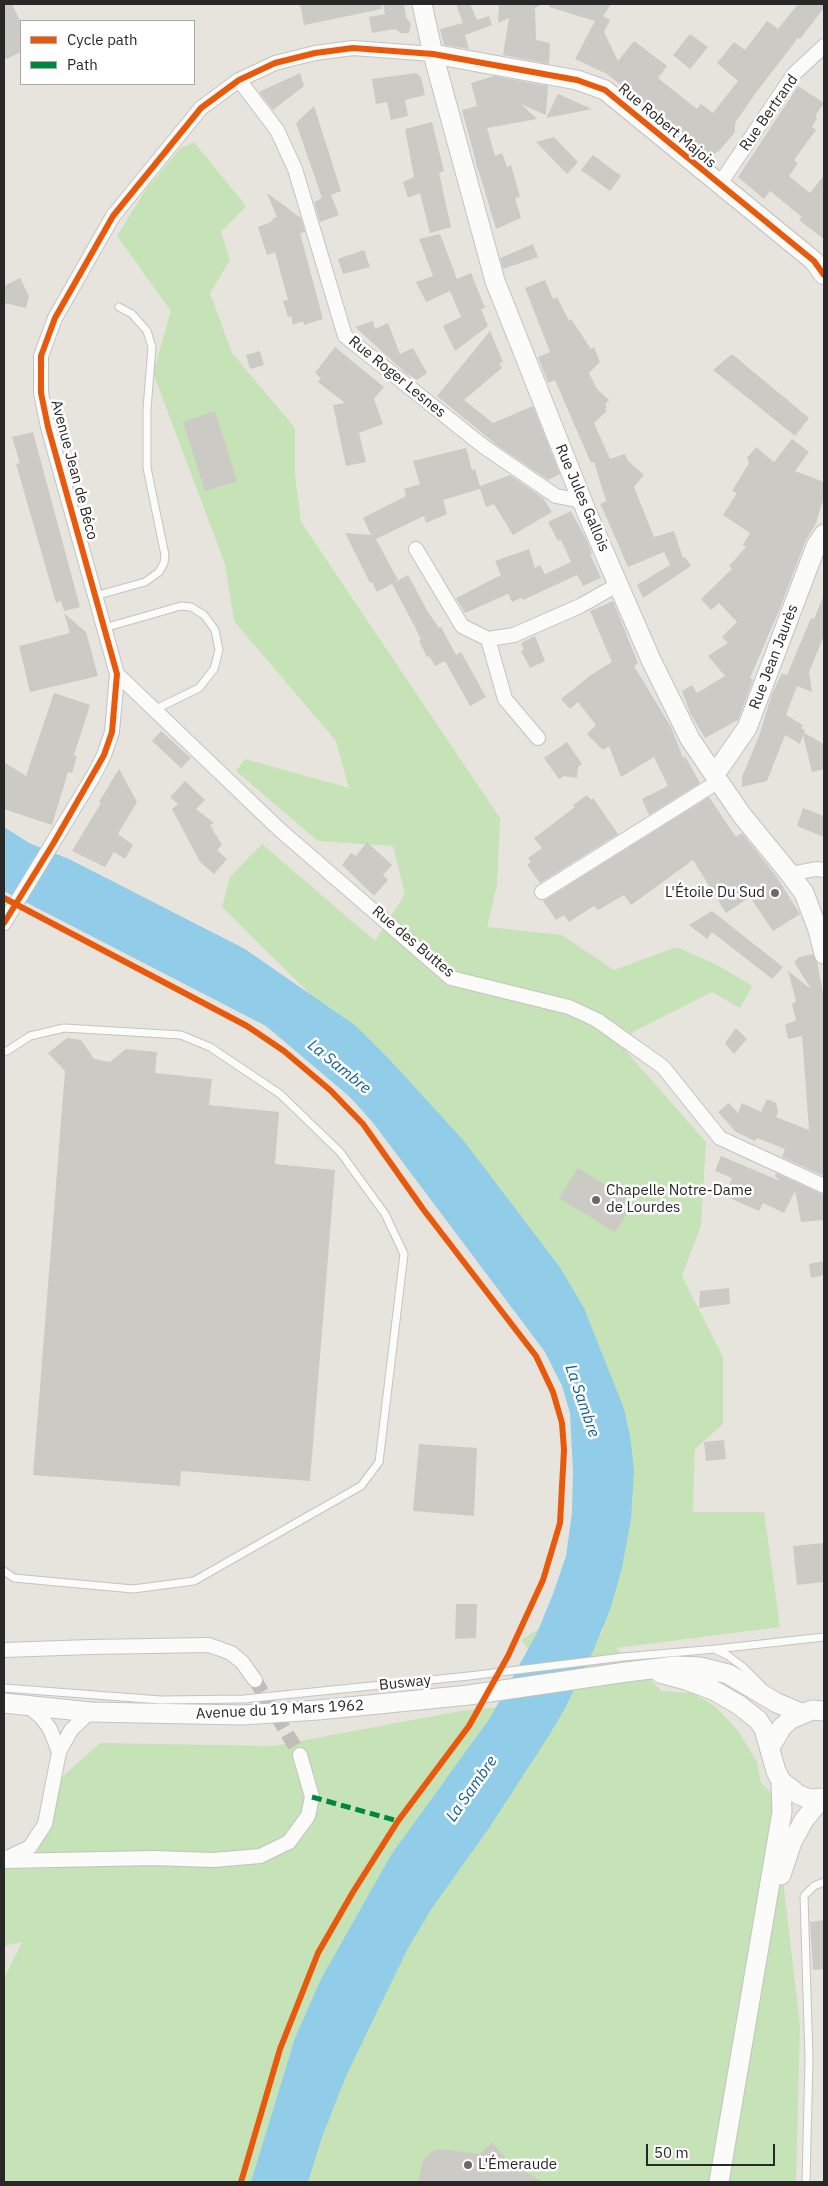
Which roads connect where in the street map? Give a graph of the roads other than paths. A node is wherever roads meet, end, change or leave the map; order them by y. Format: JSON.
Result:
{"nodes":[{"id":1,"x":422,"y":4,"type":"edge"},
{"id":2,"x":824,"y":46,"type":"edge"},
{"id":3,"x":433,"y":54,"type":"junction"},
{"id":4,"x":239,"y":80,"type":"junction"},
{"id":5,"x":719,"y":185,"type":"junction"},
{"id":6,"x":824,"y":275,"type":"edge"},
{"id":7,"x":119,"y":307,"type":"dead end"},
{"id":8,"x":582,"y":501,"type":"junction"},
{"id":9,"x":824,"y":534,"type":"edge"},
{"id":10,"x":416,"y":549,"type":"dead end"},
{"id":11,"x":619,"y":584,"type":"junction"},
{"id":12,"x":95,"y":596,"type":"junction"},
{"id":13,"x":104,"y":628,"type":"junction"},
{"id":14,"x":488,"y":639,"type":"junction"},
{"id":15,"x":117,"y":674,"type":"junction"},
{"id":16,"x":154,"y":710,"type":"junction"},
{"id":17,"x":538,"y":738,"type":"dead end"},
{"id":18,"x":717,"y":778,"type":"junction"},
{"id":19,"x":824,"y":870,"type":"edge"},
{"id":20,"x":790,"y":874,"type":"junction"},
{"id":21,"x":542,"y":892,"type":"dead end"},
{"id":22,"x":4,"y":922,"type":"edge"},
{"id":23,"x":824,"y":954,"type":"edge"},
{"id":24,"x":7,"y":1050,"type":"dead end"},
{"id":25,"x":824,"y":1186,"type":"edge"},
{"id":26,"x":4,"y":1571,"type":"edge"},
{"id":27,"x":824,"y":1637,"type":"edge"},
{"id":28,"x":716,"y":1649,"type":"junction"},
{"id":29,"x":4,"y":1650,"type":"edge"},
{"id":30,"x":625,"y":1664,"type":"junction"},
{"id":31,"x":649,"y":1671,"type":"junction"},
{"id":32,"x":255,"y":1680,"type":"tunnel mouth"},
{"id":33,"x":4,"y":1688,"type":"edge"},
{"id":34,"x":4,"y":1703,"type":"edge"},
{"id":35,"x":777,"y":1703,"type":"junction"},
{"id":36,"x":27,"y":1705,"type":"junction"},
{"id":37,"x":824,"y":1711,"type":"edge"},
{"id":38,"x":90,"y":1712,"type":"junction"},
{"id":39,"x":801,"y":1713,"type":"junction"},
{"id":40,"x":770,"y":1747,"type":"junction"},
{"id":41,"x":59,"y":1752,"type":"junction"},
{"id":42,"x":300,"y":1755,"type":"tunnel mouth"},
{"id":43,"x":781,"y":1781,"type":"junction"},
{"id":44,"x":823,"y":1799,"type":"edge"},
{"id":45,"x":4,"y":1860,"type":"edge"},
{"id":46,"x":824,"y":1882,"type":"edge"},
{"id":47,"x":751,"y":2000,"type":"junction"},
{"id":48,"x":719,"y":2182,"type":"edge"},
{"id":49,"x":806,"y":2182,"type":"edge"}],
"edges":[{"from":1,"to":3,"type":"street","name":"Rue Jules Gallois"},
{"from":2,"to":5,"type":"street","name":"Rue Bertrand"},
{"from":3,"to":4,"type":"street","name":"Avenue Jean de Béco"},
{"from":3,"to":5,"type":"street","name":"Rue Robert Majois"},
{"from":3,"to":8,"type":"street","name":"Rue Jules Gallois"},
{"from":4,"to":8,"type":"street","name":"Rue Roger Lesnes"},
{"from":4,"to":12,"type":"street","name":"Avenue Jean de Béco"},
{"from":5,"to":6,"type":"street","name":"Rue Robert Majois"},
{"from":7,"to":12,"type":"lane"},
{"from":8,"to":11,"type":"street","name":"Rue Jules Gallois"},
{"from":9,"to":18,"type":"street","name":"Rue Jean Jaurès"},
{"from":10,"to":14,"type":"street"},
{"from":11,"to":14,"type":"street"},
{"from":11,"to":18,"type":"street","name":"Rue Jules Gallois"},
{"from":12,"to":13,"type":"street","name":"Avenue Jean de Béco"},
{"from":13,"to":15,"type":"street","name":"Avenue Jean de Béco"},
{"from":13,"to":16,"type":"lane"},
{"from":14,"to":17,"type":"street"},
{"from":15,"to":16,"type":"street","name":"Rue des Buttes"},
{"from":15,"to":22,"type":"street","name":"Avenue Jean de Béco"},
{"from":16,"to":25,"type":"street","name":"Rue des Buttes"},
{"from":18,"to":20,"type":"street","name":"Rue Jules Gallois"},
{"from":18,"to":21,"type":"street","name":"Rue Jean Jaurès"},
{"from":19,"to":20,"type":"street"},
{"from":20,"to":23,"type":"street","name":"Rue Jules Gallois"},
{"from":24,"to":26,"type":"lane"},
{"from":27,"to":28,"type":"lane","name":"Busway"},
{"from":28,"to":30,"type":"lane","name":"Busway"},
{"from":28,"to":35,"type":"lane"},
{"from":29,"to":32,"type":"street"},
{"from":30,"to":31,"type":"street","name":"Avenue du 19 Mars 1962"},
{"from":30,"to":33,"type":"lane","name":"Busway"},
{"from":30,"to":38,"type":"street","name":"Avenue du 19 Mars 1962"},
{"from":31,"to":35,"type":"street"},
{"from":31,"to":40,"type":"street"},
{"from":34,"to":36,"type":"street","name":"Avenue du 19 Mars 1962"},
{"from":35,"to":39,"type":"street"},
{"from":36,"to":38,"type":"street","name":"Avenue du 19 Mars 1962"},
{"from":36,"to":41,"type":"street"},
{"from":37,"to":39,"type":"street"},
{"from":38,"to":41,"type":"street"},
{"from":39,"to":40,"type":"street"},
{"from":40,"to":43,"type":"street"},
{"from":41,"to":45,"type":"street"},
{"from":42,"to":45,"type":"street"},
{"from":43,"to":44,"type":"street"},
{"from":43,"to":47,"type":"street"},
{"from":44,"to":47,"type":"street"},
{"from":46,"to":49,"type":"lane"},
{"from":47,"to":48,"type":"street"}]}
